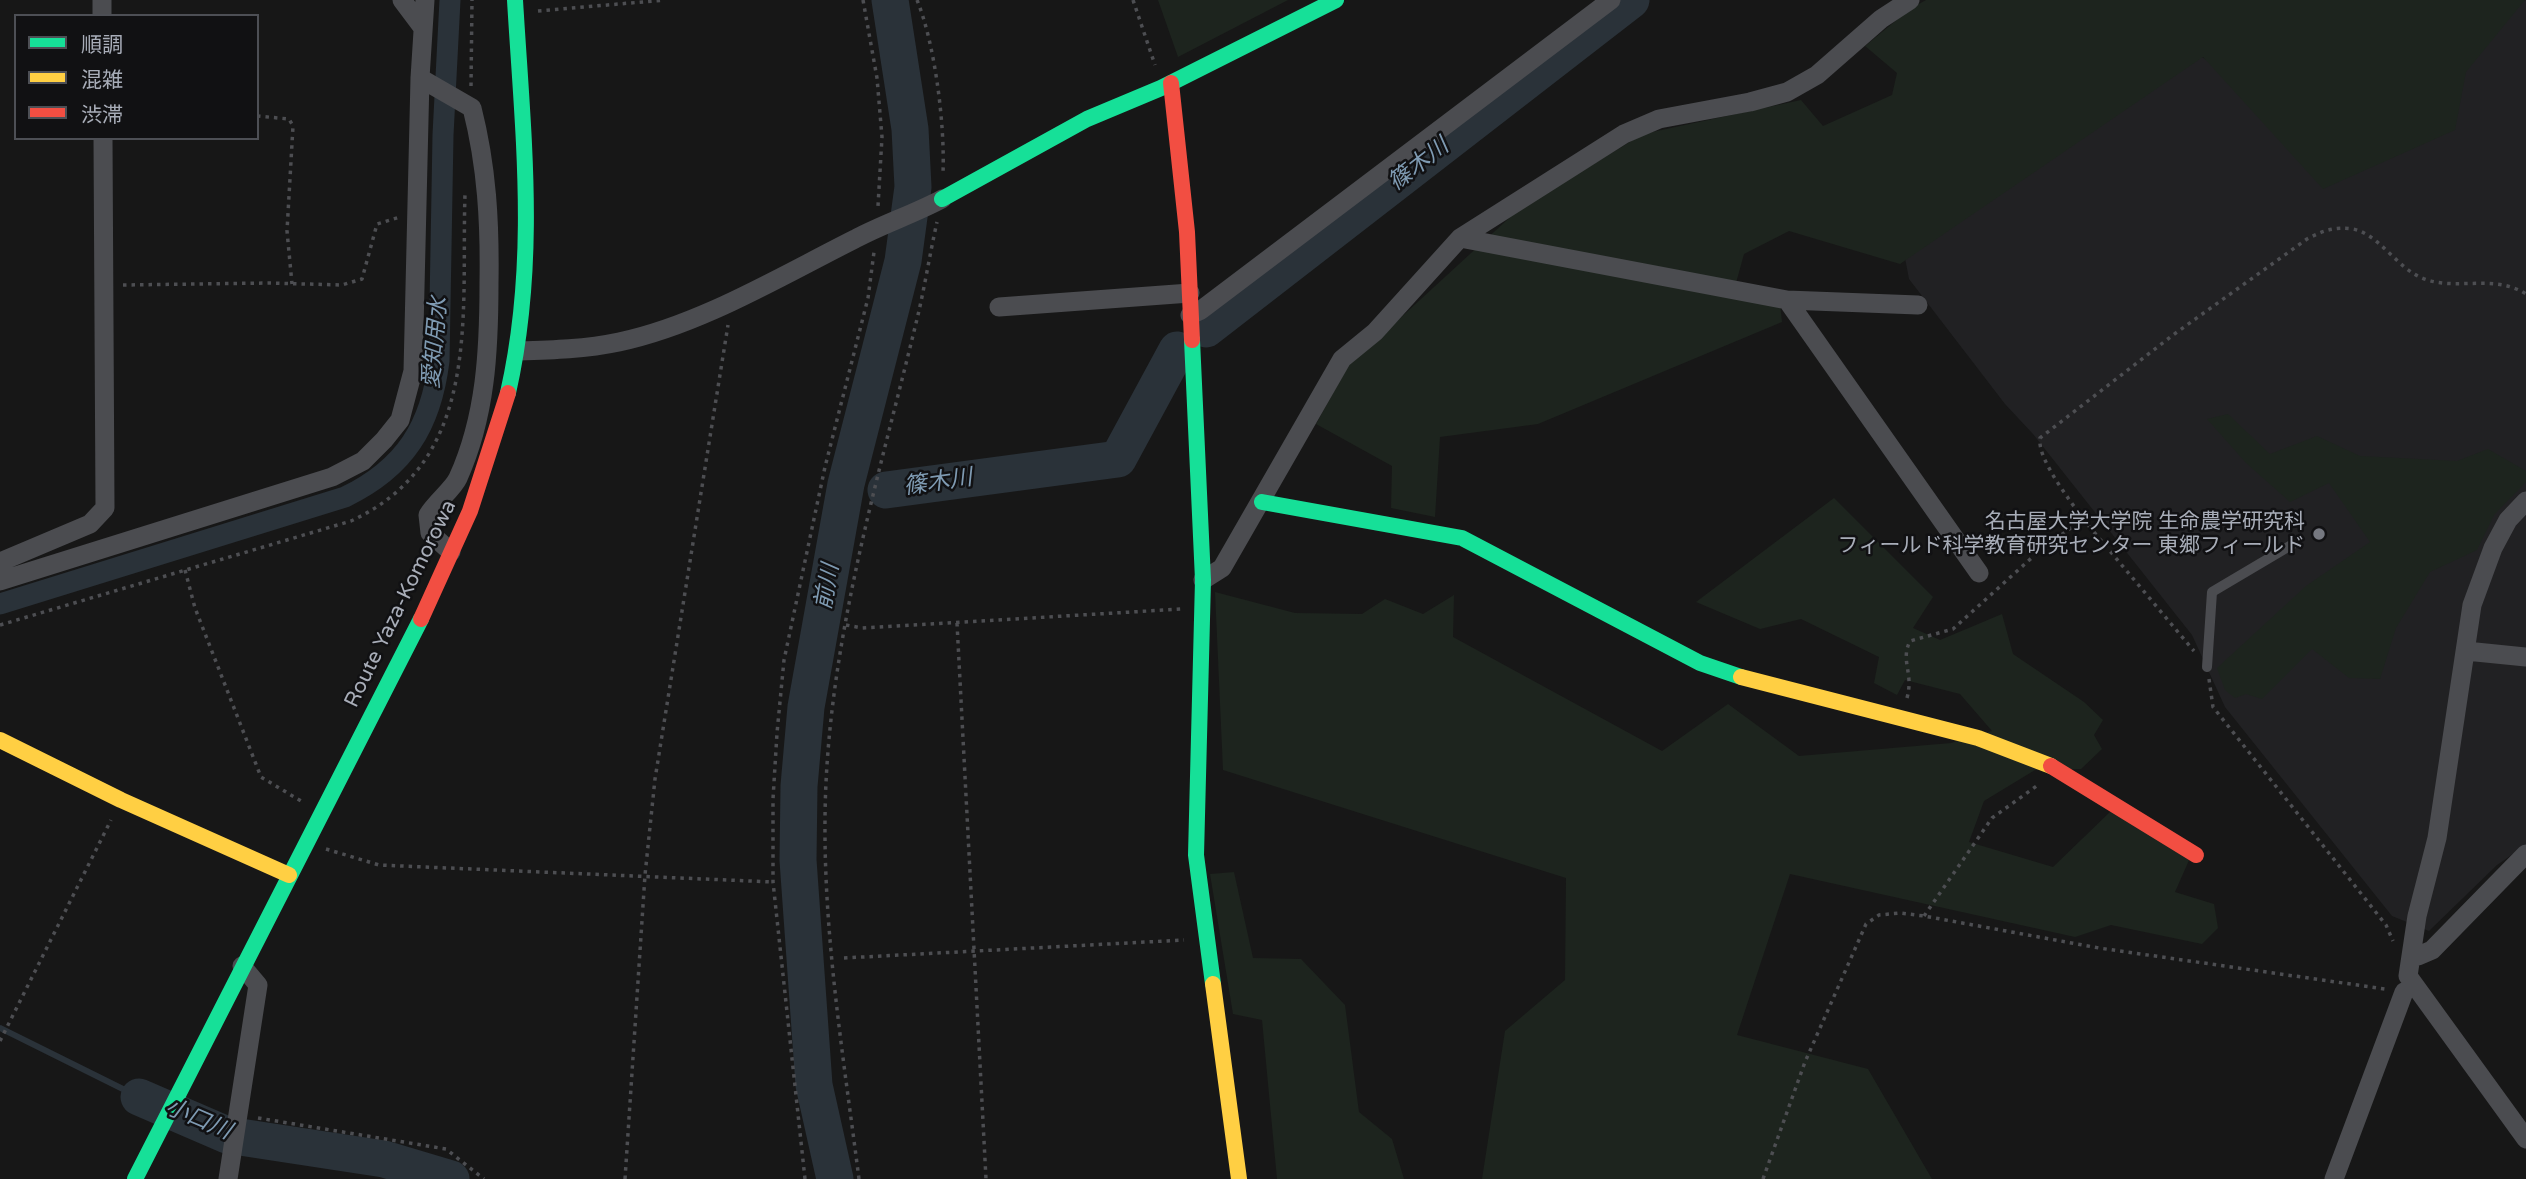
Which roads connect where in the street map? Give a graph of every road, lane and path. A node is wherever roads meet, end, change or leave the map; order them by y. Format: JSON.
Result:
{"nodes":[{"id":1,"x":402,"y":0,"type":"edge"},
{"id":2,"x":425,"y":0,"type":"edge"},
{"id":3,"x":472,"y":0,"type":"edge"},
{"id":4,"x":665,"y":0,"type":"edge"},
{"id":5,"x":863,"y":0,"type":"edge"},
{"id":6,"x":917,"y":0,"type":"edge"},
{"id":7,"x":1133,"y":0,"type":"edge"},
{"id":8,"x":1336,"y":0,"type":"edge"},
{"id":9,"x":1611,"y":0,"type":"edge"},
{"id":10,"x":1910,"y":0,"type":"edge"},
{"id":11,"x":516,"y":6,"type":"edge"},
{"id":12,"x":424,"y":28,"type":"junction"},
{"id":13,"x":420,"y":78,"type":"junction"},
{"id":14,"x":1166,"y":85,"type":"junction"},
{"id":15,"x":472,"y":108,"type":"junction"},
{"id":16,"x":259,"y":116,"type":"edge"},
{"id":17,"x":103,"y":140,"type":"edge"},
{"id":18,"x":465,"y":188,"type":"dead end"},
{"id":19,"x":942,"y":199,"type":"junction"},
{"id":20,"x":417,"y":211,"type":"junction"},
{"id":21,"x":874,"y":229,"type":"junction"},
{"id":22,"x":1460,"y":238,"type":"junction"},
{"id":23,"x":292,"y":284,"type":"junction"},
{"id":24,"x":103,"y":286,"type":"junction"},
{"id":25,"x":1190,"y":293,"type":"junction"},
{"id":26,"x":2526,"y":294,"type":"edge"},
{"id":27,"x":1787,"y":300,"type":"junction"},
{"id":28,"x":730,"y":302,"type":"junction"},
{"id":29,"x":1918,"y":305,"type":"dead end"},
{"id":30,"x":999,"y":307,"type":"dead end"},
{"id":31,"x":1190,"y":315,"type":"junction"},
{"id":32,"x":518,"y":351,"type":"junction"},
{"id":33,"x":2526,"y":501,"type":"edge"},
{"id":34,"x":1262,"y":502,"type":"junction"},
{"id":35,"x":2082,"y":519,"type":"junction"},
{"id":36,"x":2293,"y":544,"type":"dead end"},
{"id":37,"x":451,"y":552,"type":"junction"},
{"id":38,"x":0,"y":562,"type":"edge"},
{"id":39,"x":185,"y":569,"type":"junction"},
{"id":40,"x":1979,"y":573,"type":"dead end"},
{"id":41,"x":1203,"y":580,"type":"junction"},
{"id":42,"x":0,"y":581,"type":"edge"},
{"id":43,"x":1201,"y":608,"type":"junction"},
{"id":44,"x":957,"y":623,"type":"junction"},
{"id":45,"x":0,"y":625,"type":"edge"},
{"id":46,"x":846,"y":625,"type":"junction"},
{"id":47,"x":2466,"y":651,"type":"junction"},
{"id":48,"x":2526,"y":657,"type":"edge"},
{"id":49,"x":2207,"y":667,"type":"junction"},
{"id":50,"x":1901,"y":716,"type":"junction"},
{"id":51,"x":0,"y":740,"type":"edge"},
{"id":52,"x":2046,"y":766,"type":"junction"},
{"id":53,"x":121,"y":800,"type":"junction"},
{"id":54,"x":321,"y":812,"type":"junction"},
{"id":55,"x":305,"y":843,"type":"junction"},
{"id":56,"x":2526,"y":854,"type":"edge"},
{"id":57,"x":2196,"y":855,"type":"dead end"},
{"id":58,"x":645,"y":874,"type":"junction"},
{"id":59,"x":289,"y":875,"type":"junction"},
{"id":60,"x":773,"y":882,"type":"junction"},
{"id":61,"x":1924,"y":916,"type":"junction"},
{"id":62,"x":1207,"y":939,"type":"junction"},
{"id":63,"x":2395,"y":945,"type":"dead end"},
{"id":64,"x":974,"y":949,"type":"junction"},
{"id":65,"x":2418,"y":956,"type":"dead end"},
{"id":66,"x":844,"y":958,"type":"dead end"},
{"id":67,"x":242,"y":966,"type":"junction"},
{"id":68,"x":2404,"y":992,"type":"joint"},
{"id":69,"x":0,"y":1041,"type":"edge"},
{"id":70,"x":239,"y":1115,"type":"junction"},
{"id":71,"x":2526,"y":1139,"type":"edge"},
{"id":72,"x":135,"y":1179,"type":"edge"},
{"id":73,"x":228,"y":1179,"type":"edge"},
{"id":74,"x":484,"y":1179,"type":"edge"},
{"id":75,"x":625,"y":1179,"type":"edge"},
{"id":76,"x":805,"y":1179,"type":"edge"},
{"id":77,"x":859,"y":1179,"type":"edge"},
{"id":78,"x":986,"y":1179,"type":"edge"},
{"id":79,"x":1239,"y":1179,"type":"edge"},
{"id":80,"x":1763,"y":1179,"type":"edge"},
{"id":81,"x":2333,"y":1179,"type":"edge"}],
"edges":[{"from":1,"to":12,"type":"street"},
{"from":2,"to":12,"type":"street"},
{"from":3,"to":15,"type":"path"},
{"from":4,"to":11,"type":"path"},
{"from":5,"to":21,"type":"path"},
{"from":6,"to":19,"type":"path"},
{"from":7,"to":14,"type":"path"},
{"from":8,"to":14,"type":"street"},
{"from":9,"to":31,"type":"street"},
{"from":10,"to":22,"type":"street"},
{"from":11,"to":32,"type":"street","name":"Route Yaza-Komorowa"},
{"from":12,"to":13,"type":"street"},
{"from":13,"to":15,"type":"street"},
{"from":13,"to":20,"type":"street"},
{"from":14,"to":19,"type":"street"},
{"from":14,"to":25,"type":"street"},
{"from":15,"to":37,"type":"street"},
{"from":16,"to":23,"type":"path"},
{"from":17,"to":24,"type":"street"},
{"from":18,"to":39,"type":"path"},
{"from":19,"to":21,"type":"street"},
{"from":19,"to":46,"type":"path"},
{"from":20,"to":23,"type":"path"},
{"from":20,"to":42,"type":"street"},
{"from":21,"to":28,"type":"street"},
{"from":21,"to":60,"type":"path"},
{"from":22,"to":27,"type":"street"},
{"from":22,"to":34,"type":"street"},
{"from":23,"to":24,"type":"path"},
{"from":24,"to":38,"type":"street"},
{"from":25,"to":30,"type":"street"},
{"from":25,"to":31,"type":"street"},
{"from":26,"to":35,"type":"path"},
{"from":27,"to":29,"type":"street"},
{"from":27,"to":40,"type":"street"},
{"from":28,"to":32,"type":"street"},
{"from":28,"to":58,"type":"path"},
{"from":31,"to":41,"type":"street"},
{"from":32,"to":37,"type":"street","name":"Route Yaza-Komorowa"},
{"from":33,"to":47,"type":"street"},
{"from":34,"to":41,"type":"street"},
{"from":34,"to":50,"type":"street"},
{"from":35,"to":49,"type":"path"},
{"from":35,"to":50,"type":"path"},
{"from":36,"to":49,"type":"lane"},
{"from":37,"to":54,"type":"street","name":"Route Yaza-Komorowa"},
{"from":39,"to":45,"type":"path"},
{"from":39,"to":54,"type":"path"},
{"from":41,"to":43,"type":"street"},
{"from":43,"to":44,"type":"path"},
{"from":43,"to":62,"type":"street"},
{"from":44,"to":46,"type":"path"},
{"from":44,"to":64,"type":"path"},
{"from":46,"to":77,"type":"path"},
{"from":47,"to":48,"type":"street"},
{"from":47,"to":71,"type":"street"},
{"from":49,"to":63,"type":"path"},
{"from":50,"to":52,"type":"street"},
{"from":51,"to":53,"type":"street"},
{"from":52,"to":57,"type":"street"},
{"from":52,"to":61,"type":"path"},
{"from":53,"to":59,"type":"street"},
{"from":53,"to":69,"type":"path"},
{"from":54,"to":55,"type":"street","name":"Route Yaza-Komorowa"},
{"from":55,"to":58,"type":"path"},
{"from":55,"to":59,"type":"street","name":"Route Yaza-Komorowa"},
{"from":56,"to":65,"type":"street"},
{"from":58,"to":60,"type":"path"},
{"from":58,"to":75,"type":"path"},
{"from":59,"to":67,"type":"street","name":"Route Yaza-Komorowa"},
{"from":60,"to":76,"type":"path"},
{"from":61,"to":68,"type":"path"},
{"from":61,"to":80,"type":"path"},
{"from":62,"to":64,"type":"path"},
{"from":62,"to":79,"type":"street"},
{"from":64,"to":66,"type":"path"},
{"from":64,"to":78,"type":"path"},
{"from":67,"to":70,"type":"street"},
{"from":67,"to":72,"type":"street","name":"Route Yaza-Komorowa"},
{"from":68,"to":81,"type":"street"},
{"from":70,"to":73,"type":"street"},
{"from":70,"to":74,"type":"path"}]}
